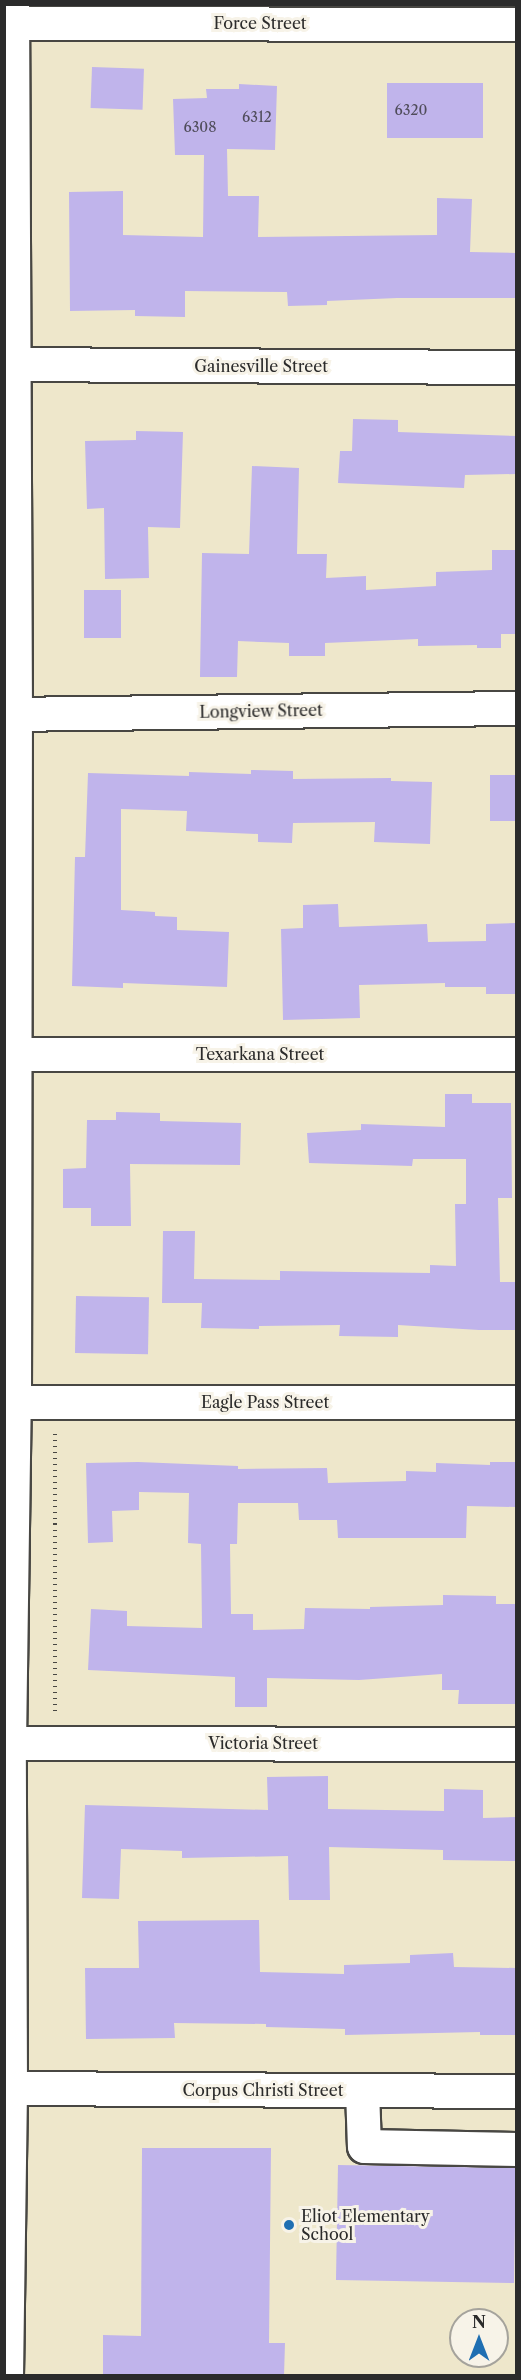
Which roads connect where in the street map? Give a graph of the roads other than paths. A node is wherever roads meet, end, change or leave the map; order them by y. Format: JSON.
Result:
{"nodes":[{"id":1,"x":9,"y":17,"type":"edge"},
{"id":2,"x":516,"y":24,"type":"edge"},
{"id":3,"x":8,"y":364,"type":"edge"},
{"id":4,"x":516,"y":367,"type":"edge"},
{"id":5,"x":516,"y":708,"type":"edge"},
{"id":6,"x":10,"y":714,"type":"edge"},
{"id":7,"x":8,"y":1054,"type":"edge"},
{"id":8,"x":516,"y":1054,"type":"edge"},
{"id":9,"x":8,"y":1312,"type":"edge"},
{"id":10,"x":14,"y":1402,"type":"junction"},
{"id":11,"x":516,"y":1402,"type":"edge"},
{"id":12,"x":9,"y":1743,"type":"junction"},
{"id":13,"x":516,"y":1744,"type":"edge"},
{"id":14,"x":10,"y":2088,"type":"junction"},
{"id":15,"x":362,"y":2090,"type":"junction"},
{"id":16,"x":516,"y":2091,"type":"edge"},
{"id":17,"x":516,"y":2149,"type":"edge"},
{"id":18,"x":6,"y":2223,"type":"edge"},
{"id":19,"x":6,"y":2376,"type":"edge"}],
"edges":[{"from":1,"to":2,"type":"street","name":"Force Street"},
{"from":1,"to":3,"type":"street"},
{"from":3,"to":4,"type":"street","name":"Gainesville Street"},
{"from":3,"to":6,"type":"street"},
{"from":5,"to":6,"type":"street","name":"Longview Street"},
{"from":6,"to":7,"type":"street"},
{"from":7,"to":8,"type":"street","name":"Texarkana Street"},
{"from":7,"to":9,"type":"street"},
{"from":9,"to":10,"type":"street"},
{"from":10,"to":11,"type":"street","name":"Eagle Pass Street"},
{"from":10,"to":12,"type":"street"},
{"from":12,"to":13,"type":"street","name":"Victoria Street"},
{"from":12,"to":14,"type":"street"},
{"from":14,"to":15,"type":"street","name":"Corpus Christi Street"},
{"from":14,"to":18,"type":"street"},
{"from":15,"to":16,"type":"street","name":"Corpus Christi Street"},
{"from":15,"to":17,"type":"street"},
{"from":18,"to":19,"type":"street"}]}
